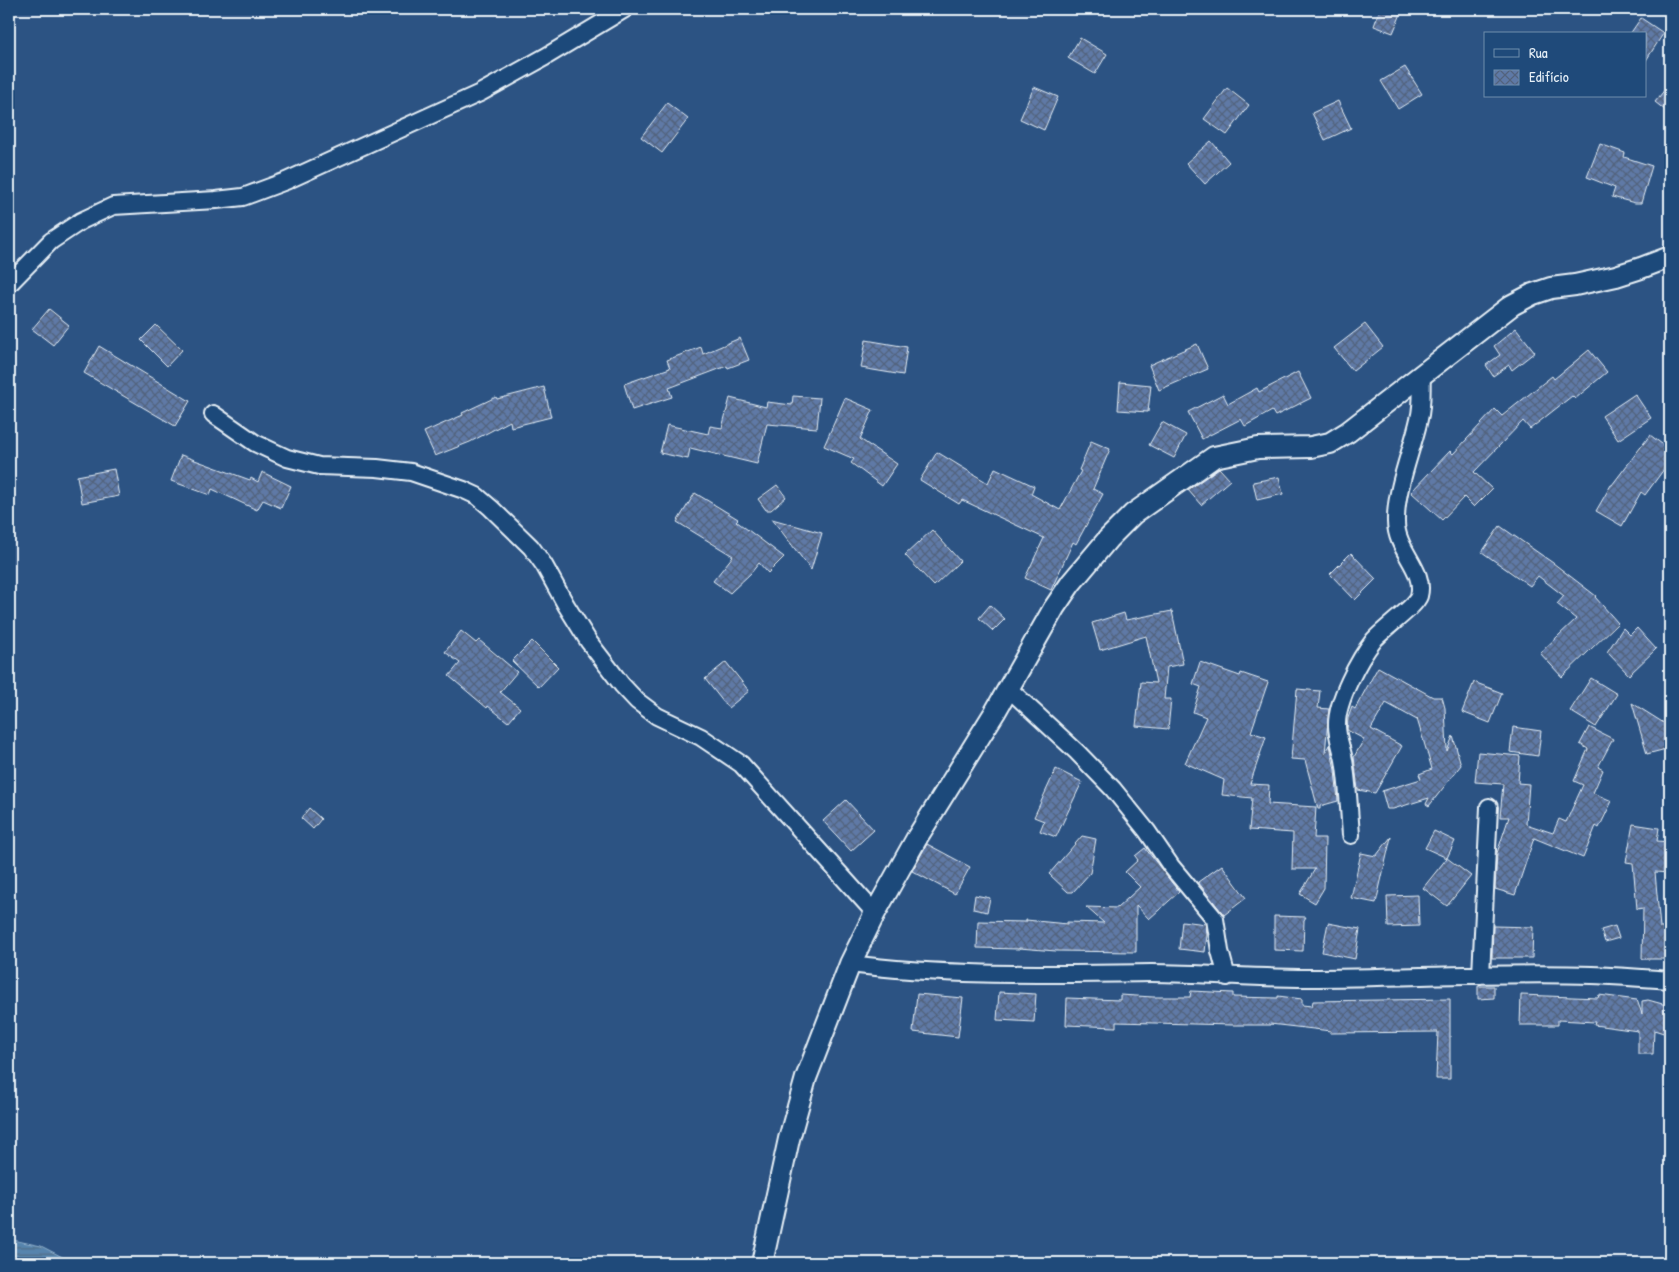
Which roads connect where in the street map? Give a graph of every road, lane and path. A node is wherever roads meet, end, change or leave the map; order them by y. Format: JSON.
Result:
{"nodes":[{"id":1,"x":625,"y":9,"type":"edge"},
{"id":2,"x":1670,"y":257,"type":"edge"},
{"id":3,"x":9,"y":284,"type":"edge"},
{"id":4,"x":1422,"y":374,"type":"junction"},
{"id":5,"x":213,"y":414,"type":"dead end"},
{"id":6,"x":1008,"y":688,"type":"junction"},
{"id":7,"x":1489,"y":807,"type":"dead end"},
{"id":8,"x":1351,"y":835,"type":"dead end"},
{"id":9,"x":875,"y":913,"type":"junction"},
{"id":10,"x":850,"y":964,"type":"junction"},
{"id":11,"x":1481,"y":975,"type":"junction"},
{"id":12,"x":1227,"y":977,"type":"junction"},
{"id":13,"x":1670,"y":980,"type":"edge"},
{"id":14,"x":762,"y":1263,"type":"edge"}],
"edges":[{"from":1,"to":3,"type":"street"},
{"from":2,"to":4,"type":"street"},
{"from":4,"to":6,"type":"street"},
{"from":4,"to":8,"type":"street"},
{"from":5,"to":9,"type":"street"},
{"from":6,"to":9,"type":"street"},
{"from":6,"to":12,"type":"street"},
{"from":7,"to":11,"type":"street"},
{"from":9,"to":10,"type":"street"},
{"from":10,"to":12,"type":"street"},
{"from":10,"to":14,"type":"street"},
{"from":11,"to":12,"type":"street"},
{"from":11,"to":13,"type":"street"}]}
